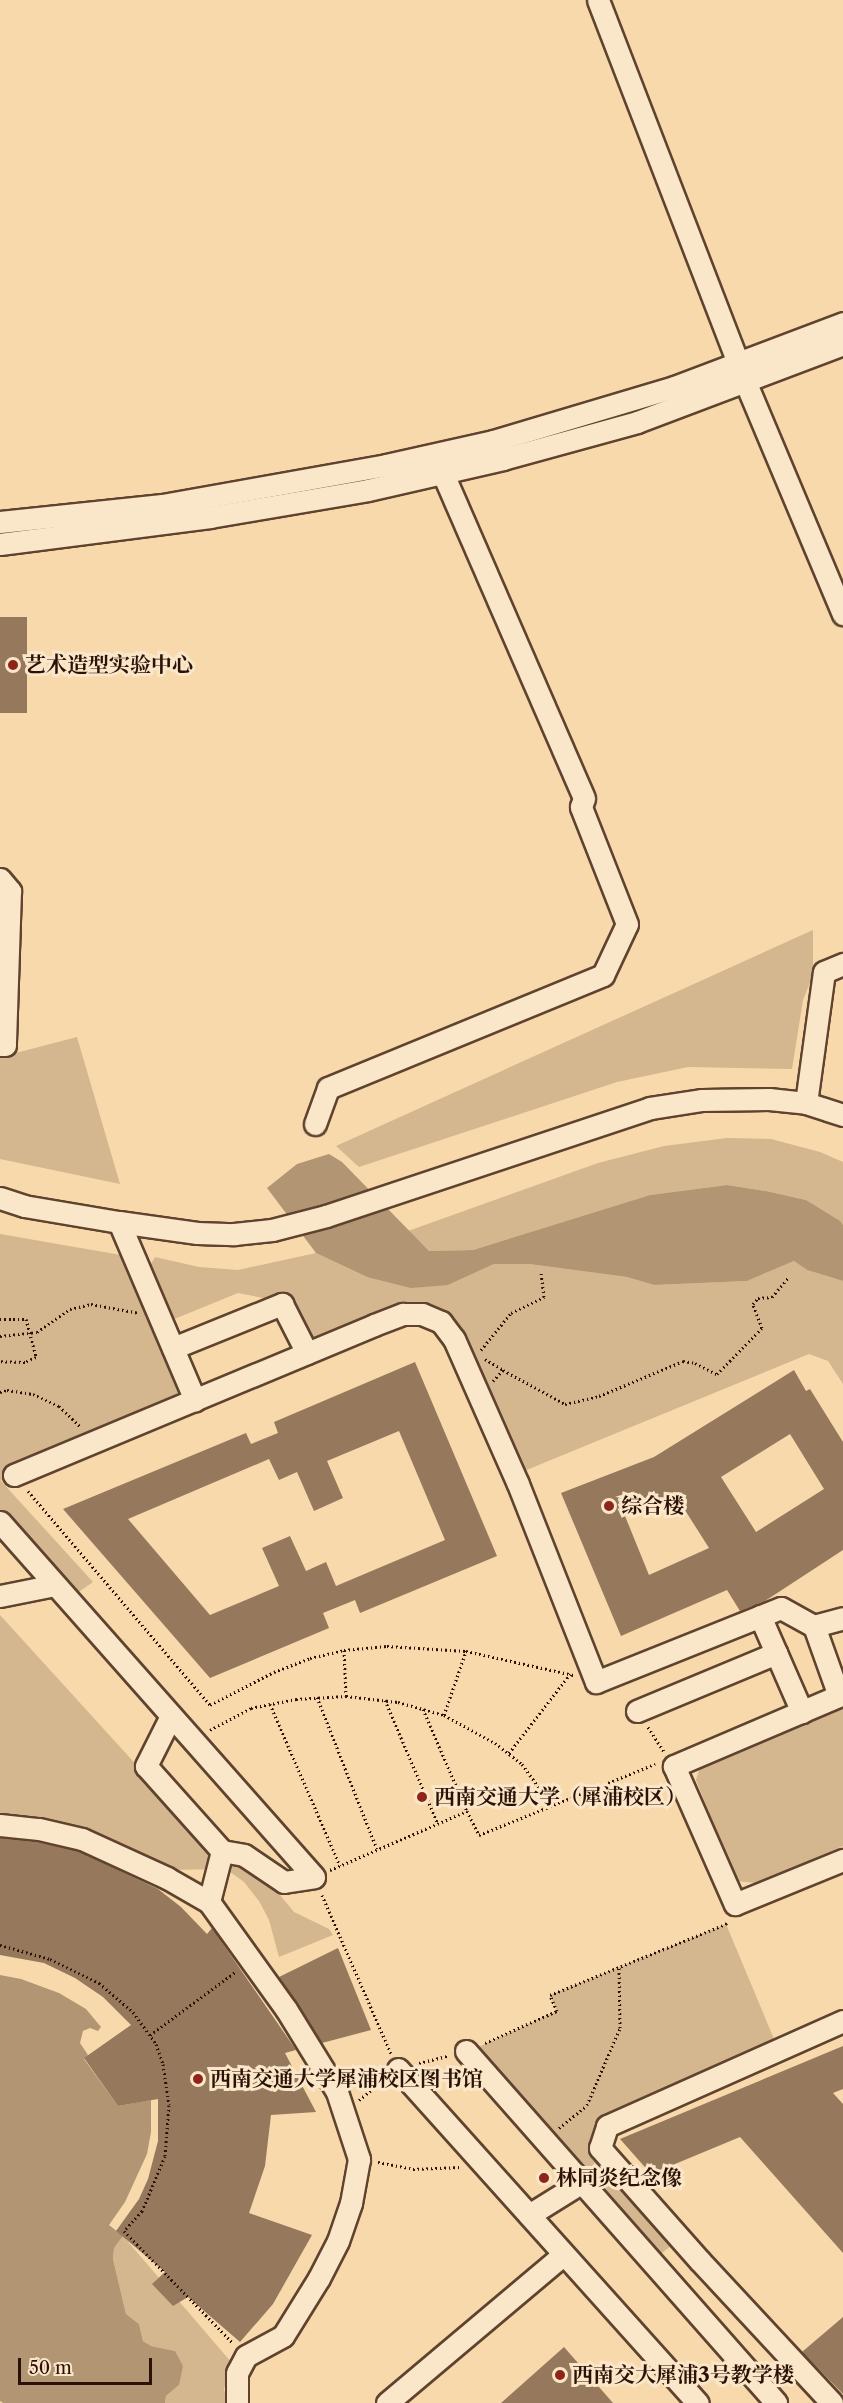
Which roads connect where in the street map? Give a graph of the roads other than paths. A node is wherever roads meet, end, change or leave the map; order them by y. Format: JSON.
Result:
{"nodes":[{"id":1,"x":598,"y":0,"type":"edge"},
{"id":2,"x":843,"y":323,"type":"edge"},
{"id":3,"x":843,"y":344,"type":"edge"},
{"id":4,"x":742,"y":372,"type":"junction"},
{"id":5,"x":443,"y":473,"type":"junction"},
{"id":6,"x":0,"y":522,"type":"edge"},
{"id":7,"x":0,"y":544,"type":"edge"},
{"id":8,"x":843,"y":614,"type":"edge"},
{"id":9,"x":0,"y":879,"type":"edge"},
{"id":10,"x":843,"y":964,"type":"edge"},
{"id":11,"x":0,"y":1045,"type":"edge"},
{"id":12,"x":806,"y":1103,"type":"junction"},
{"id":13,"x":843,"y":1115,"type":"edge"},
{"id":14,"x":315,"y":1124,"type":"dead end"},
{"id":15,"x":0,"y":1198,"type":"edge"},
{"id":16,"x":119,"y":1222,"type":"junction"},
{"id":17,"x":173,"y":1348,"type":"junction"},
{"id":18,"x":307,"y":1353,"type":"junction"},
{"id":19,"x":195,"y":1400,"type":"junction"},
{"id":20,"x":14,"y":1475,"type":"road end"},
{"id":21,"x":0,"y":1522,"type":"edge"},
{"id":22,"x":55,"y":1585,"type":"junction"},
{"id":23,"x":0,"y":1596,"type":"edge"},
{"id":24,"x":760,"y":1616,"type":"junction"},
{"id":25,"x":843,"y":1618,"type":"edge"},
{"id":26,"x":814,"y":1626,"type":"junction"},
{"id":27,"x":776,"y":1653,"type":"junction"},
{"id":28,"x":841,"y":1695,"type":"edge"},
{"id":29,"x":637,"y":1711,"type":"road end"},
{"id":30,"x":802,"y":1712,"type":"junction"},
{"id":31,"x":171,"y":1716,"type":"junction"},
{"id":32,"x":0,"y":1826,"type":"edge"},
{"id":33,"x":222,"y":1851,"type":"junction"},
{"id":34,"x":843,"y":1860,"type":"edge"},
{"id":35,"x":209,"y":1902,"type":"junction"},
{"id":36,"x":843,"y":2021,"type":"edge"},
{"id":37,"x":466,"y":2051,"type":"road end"},
{"id":38,"x":398,"y":2069,"type":"road end"},
{"id":39,"x":582,"y":2182,"type":"junction"},
{"id":40,"x":529,"y":2215,"type":"junction"},
{"id":41,"x":564,"y":2254,"type":"junction"},
{"id":42,"x":237,"y":2403,"type":"edge"},
{"id":43,"x":387,"y":2403,"type":"edge"},
{"id":44,"x":698,"y":2403,"type":"edge"},
{"id":45,"x":776,"y":2403,"type":"edge"},
{"id":46,"x":832,"y":2403,"type":"edge"}],
"edges":[{"from":1,"to":4,"type":"street"},
{"from":2,"to":4,"type":"street"},
{"from":3,"to":4,"type":"street"},
{"from":4,"to":5,"type":"street"},
{"from":4,"to":6,"type":"street"},
{"from":4,"to":8,"type":"street"},
{"from":5,"to":7,"type":"street"},
{"from":5,"to":14,"type":"street"},
{"from":9,"to":11,"type":"street"},
{"from":10,"to":12,"type":"street"},
{"from":12,"to":13,"type":"street"},
{"from":12,"to":16,"type":"street"},
{"from":15,"to":16,"type":"street"},
{"from":16,"to":17,"type":"street"},
{"from":17,"to":18,"type":"street"},
{"from":17,"to":19,"type":"street"},
{"from":18,"to":19,"type":"street"},
{"from":18,"to":24,"type":"street"},
{"from":19,"to":20,"type":"street"},
{"from":21,"to":22,"type":"street"},
{"from":22,"to":23,"type":"street"},
{"from":22,"to":31,"type":"street"},
{"from":24,"to":26,"type":"street"},
{"from":24,"to":27,"type":"street"},
{"from":25,"to":26,"type":"street"},
{"from":26,"to":28,"type":"street"},
{"from":27,"to":29,"type":"street"},
{"from":27,"to":30,"type":"street"},
{"from":28,"to":30,"type":"street"},
{"from":30,"to":34,"type":"street"},
{"from":31,"to":33,"type":"street"},
{"from":31,"to":33,"type":"street"},
{"from":32,"to":35,"type":"street"},
{"from":33,"to":35,"type":"street"},
{"from":35,"to":42,"type":"street"},
{"from":36,"to":46,"type":"street"},
{"from":37,"to":39,"type":"street"},
{"from":38,"to":40,"type":"street"},
{"from":39,"to":40,"type":"street"},
{"from":39,"to":45,"type":"street"},
{"from":40,"to":41,"type":"street"},
{"from":41,"to":43,"type":"street"},
{"from":41,"to":44,"type":"street"}]}
